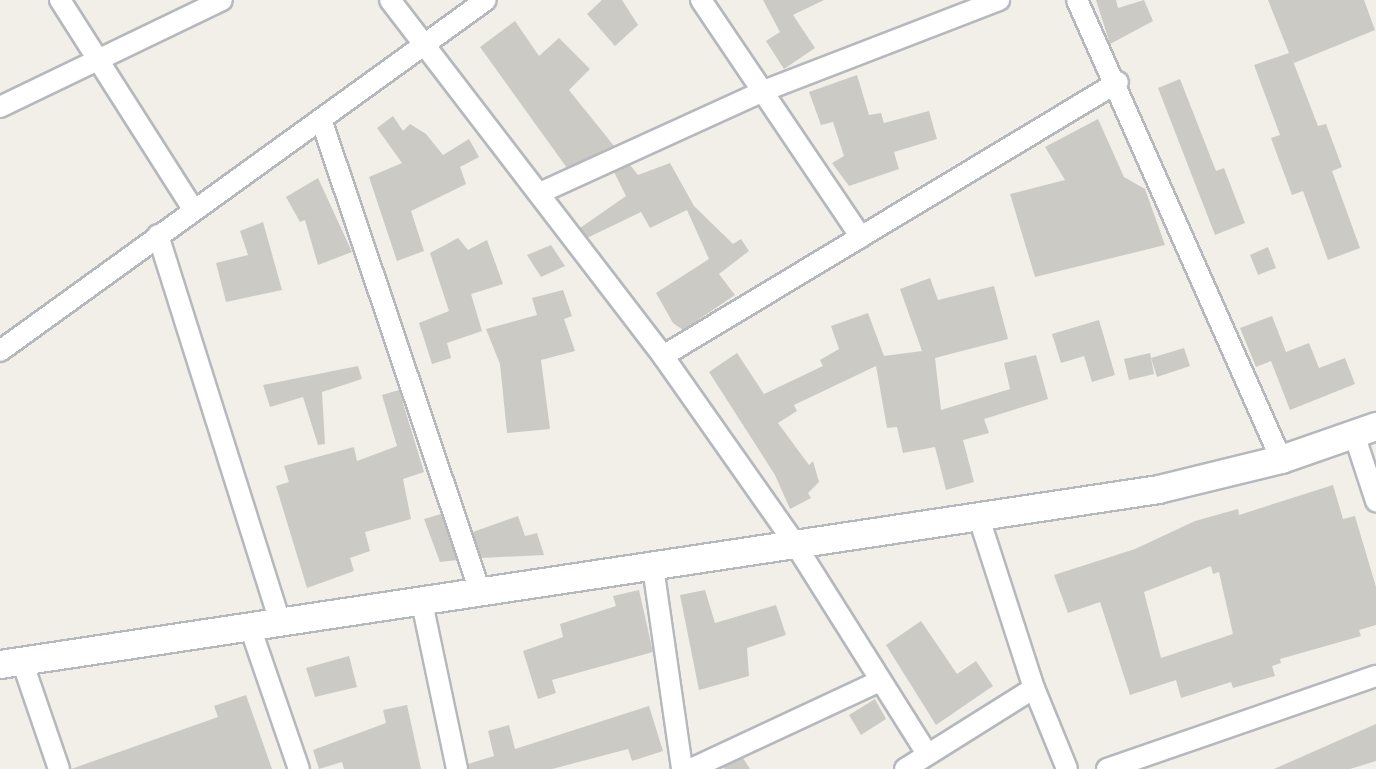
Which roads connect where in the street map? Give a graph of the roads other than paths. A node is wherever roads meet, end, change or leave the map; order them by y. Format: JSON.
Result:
{"nodes":[{"id":1,"x":60,"y":0,"type":"edge"},
{"id":2,"x":222,"y":0,"type":"edge"},
{"id":3,"x":390,"y":0,"type":"edge"},
{"id":4,"x":486,"y":0,"type":"edge"},
{"id":5,"x":701,"y":0,"type":"edge"},
{"id":6,"x":999,"y":0,"type":"edge"},
{"id":7,"x":1077,"y":0,"type":"edge"},
{"id":8,"x":425,"y":42,"type":"junction"},
{"id":9,"x":99,"y":61,"type":"junction"},
{"id":10,"x":1118,"y":82,"type":"junction"},
{"id":11,"x":766,"y":90,"type":"junction"},
{"id":12,"x":0,"y":107,"type":"edge"},
{"id":13,"x":322,"y":122,"type":"junction"},
{"id":14,"x":542,"y":192,"type":"junction"},
{"id":15,"x":194,"y":210,"type":"junction"},
{"id":16,"x":158,"y":235,"type":"junction"},
{"id":17,"x":861,"y":237,"type":"junction"},
{"id":18,"x":0,"y":351,"type":"edge"},
{"id":19,"x":663,"y":356,"type":"junction"},
{"id":20,"x":1365,"y":430,"type":"edge"},
{"id":21,"x":1281,"y":459,"type":"junction"},
{"id":22,"x":1376,"y":501,"type":"edge"},
{"id":23,"x":978,"y":515,"type":"junction"},
{"id":24,"x":795,"y":544,"type":"junction"},
{"id":25,"x":653,"y":567,"type":"junction"},
{"id":26,"x":480,"y":591,"type":"junction"},
{"id":27,"x":421,"y":598,"type":"junction"},
{"id":28,"x":280,"y":622,"type":"junction"},
{"id":29,"x":250,"y":627,"type":"junction"},
{"id":30,"x":11,"y":663,"type":"edge"},
{"id":31,"x":1376,"y":676,"type":"edge"},
{"id":32,"x":880,"y":681,"type":"junction"},
{"id":33,"x":1034,"y":688,"type":"junction"},
{"id":34,"x":927,"y":754,"type":"junction"},
{"id":35,"x":59,"y":769,"type":"edge"},
{"id":36,"x":299,"y":769,"type":"edge"},
{"id":37,"x":457,"y":769,"type":"edge"},
{"id":38,"x":682,"y":769,"type":"edge"},
{"id":39,"x":691,"y":769,"type":"edge"},
{"id":40,"x":905,"y":769,"type":"edge"},
{"id":41,"x":1067,"y":769,"type":"edge"},
{"id":42,"x":1107,"y":769,"type":"edge"}],
"edges":[{"from":1,"to":9,"type":"street"},
{"from":2,"to":9,"type":"street"},
{"from":3,"to":8,"type":"street"},
{"from":4,"to":8,"type":"street"},
{"from":5,"to":11,"type":"street"},
{"from":6,"to":11,"type":"street"},
{"from":7,"to":10,"type":"street"},
{"from":8,"to":13,"type":"street"},
{"from":8,"to":14,"type":"street"},
{"from":9,"to":12,"type":"street"},
{"from":9,"to":15,"type":"street"},
{"from":10,"to":17,"type":"street"},
{"from":10,"to":21,"type":"street"},
{"from":11,"to":14,"type":"street"},
{"from":11,"to":17,"type":"street"},
{"from":13,"to":15,"type":"street"},
{"from":13,"to":26,"type":"street"},
{"from":14,"to":19,"type":"street"},
{"from":15,"to":16,"type":"street"},
{"from":16,"to":18,"type":"street"},
{"from":16,"to":28,"type":"street"},
{"from":17,"to":19,"type":"street"},
{"from":19,"to":24,"type":"street"},
{"from":20,"to":21,"type":"street"},
{"from":20,"to":22,"type":"street"},
{"from":21,"to":23,"type":"street"},
{"from":23,"to":24,"type":"street"},
{"from":23,"to":33,"type":"street"},
{"from":24,"to":25,"type":"street"},
{"from":24,"to":32,"type":"street"},
{"from":25,"to":26,"type":"street"},
{"from":25,"to":38,"type":"street"},
{"from":26,"to":27,"type":"street"},
{"from":27,"to":28,"type":"street"},
{"from":27,"to":37,"type":"street"},
{"from":28,"to":29,"type":"street"},
{"from":29,"to":30,"type":"street"},
{"from":29,"to":36,"type":"street"},
{"from":30,"to":35,"type":"street"},
{"from":31,"to":42,"type":"street"},
{"from":32,"to":34,"type":"street"},
{"from":32,"to":39,"type":"street"},
{"from":33,"to":34,"type":"street"},
{"from":33,"to":41,"type":"street"},
{"from":34,"to":40,"type":"street"}]}
